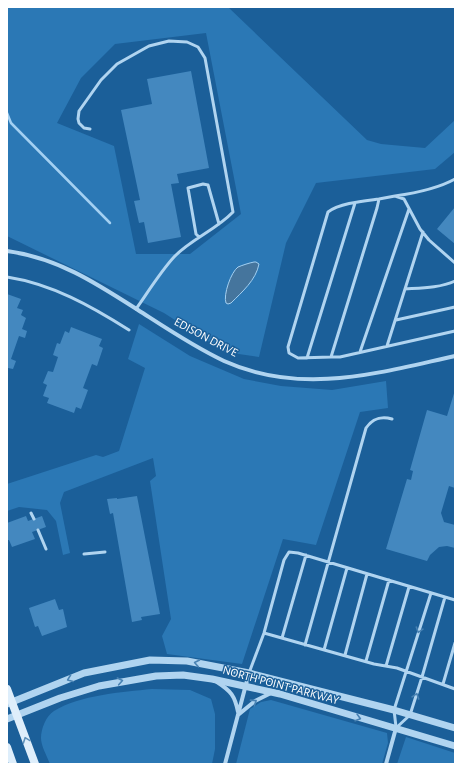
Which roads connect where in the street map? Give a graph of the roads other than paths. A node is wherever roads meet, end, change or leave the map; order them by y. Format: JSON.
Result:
{"nodes":[{"id":1,"x":90,"y":129,"type":"dead end"},
{"id":2,"x":455,"y":179,"type":"edge"},
{"id":3,"x":395,"y":196,"type":"junction"},
{"id":4,"x":379,"y":198,"type":"junction"},
{"id":5,"x":355,"y":203,"type":"junction"},
{"id":6,"x":409,"y":209,"type":"junction"},
{"id":7,"x":219,"y":224,"type":"junction"},
{"id":8,"x":423,"y":232,"type":"junction"},
{"id":9,"x":199,"y":237,"type":"junction"},
{"id":10,"x":8,"y":250,"type":"edge"},
{"id":11,"x":455,"y":263,"type":"edge"},
{"id":12,"x":7,"y":277,"type":"edge"},
{"id":13,"x":454,"y":282,"type":"edge"},
{"id":14,"x":455,"y":286,"type":"edge"},
{"id":15,"x":405,"y":289,"type":"junction"},
{"id":16,"x":455,"y":308,"type":"edge"},
{"id":17,"x":136,"y":309,"type":"junction"},
{"id":18,"x":396,"y":320,"type":"junction"},
{"id":19,"x":129,"y":330,"type":"dead end"},
{"id":20,"x":455,"y":331,"type":"edge"},
{"id":21,"x":387,"y":346,"type":"junction"},
{"id":22,"x":360,"y":352,"type":"junction"},
{"id":23,"x":455,"y":356,"type":"edge"},
{"id":24,"x":331,"y":357,"type":"junction"},
{"id":25,"x":306,"y":358,"type":"junction"},
{"id":26,"x":392,"y":419,"type":"dead end"},
{"id":27,"x":31,"y":513,"type":"dead end"},
{"id":28,"x":34,"y":519,"type":"dead end"},
{"id":29,"x":38,"y":530,"type":"dead end"},
{"id":30,"x":46,"y":549,"type":"dead end"},
{"id":31,"x":105,"y":552,"type":"dead end"},
{"id":32,"x":84,"y":554,"type":"dead end"},
{"id":33,"x":306,"y":555,"type":"junction"},
{"id":34,"x":328,"y":562,"type":"junction"},
{"id":35,"x":347,"y":568,"type":"junction"},
{"id":36,"x":367,"y":574,"type":"junction"},
{"id":37,"x":389,"y":580,"type":"junction"},
{"id":38,"x":410,"y":587,"type":"junction"},
{"id":39,"x":431,"y":592,"type":"junction"},
{"id":40,"x":445,"y":597,"type":"junction"},
{"id":41,"x":455,"y":600,"type":"edge"},
{"id":42,"x":264,"y":633,"type":"junction"},
{"id":43,"x":282,"y":638,"type":"junction"},
{"id":44,"x":455,"y":643,"type":"edge"},
{"id":45,"x":304,"y":644,"type":"junction"},
{"id":46,"x":324,"y":650,"type":"junction"},
{"id":47,"x":345,"y":656,"type":"junction"},
{"id":48,"x":366,"y":661,"type":"junction"},
{"id":49,"x":386,"y":666,"type":"junction"},
{"id":50,"x":406,"y":671,"type":"junction"},
{"id":51,"x":249,"y":673,"type":"junction"},
{"id":52,"x":422,"y":677,"type":"junction"},
{"id":53,"x":212,"y":679,"type":"junction"},
{"id":54,"x":442,"y":684,"type":"junction"},
{"id":55,"x":246,"y":686,"type":"junction"},
{"id":56,"x":7,"y":689,"type":"edge"},
{"id":57,"x":455,"y":689,"type":"edge"},
{"id":58,"x":272,"y":692,"type":"junction"},
{"id":59,"x":9,"y":703,"type":"edge"},
{"id":60,"x":394,"y":710,"type":"junction"},
{"id":61,"x":410,"y":714,"type":"junction"},
{"id":62,"x":17,"y":715,"type":"junction"},
{"id":63,"x":238,"y":715,"type":"junction"},
{"id":64,"x":7,"y":719,"type":"edge"},
{"id":65,"x":396,"y":728,"type":"junction"},
{"id":66,"x":455,"y":728,"type":"edge"},
{"id":67,"x":455,"y":746,"type":"edge"},
{"id":68,"x":7,"y":747,"type":"edge"},
{"id":69,"x":13,"y":764,"type":"edge"},
{"id":70,"x":35,"y":764,"type":"edge"},
{"id":71,"x":225,"y":764,"type":"edge"},
{"id":72,"x":386,"y":764,"type":"edge"}],
"edges":[{"from":1,"to":7,"type":"lane"},
{"from":2,"to":3,"type":"lane"},
{"from":3,"to":4,"type":"lane"},
{"from":3,"to":6,"type":"lane"},
{"from":4,"to":5,"type":"lane"},
{"from":4,"to":24,"type":"lane"},
{"from":5,"to":25,"type":"lane"},
{"from":5,"to":25,"type":"lane"},
{"from":6,"to":8,"type":"lane"},
{"from":6,"to":22,"type":"lane"},
{"from":7,"to":9,"type":"lane"},
{"from":7,"to":9,"type":"lane"},
{"from":8,"to":11,"type":"lane"},
{"from":8,"to":15,"type":"lane"},
{"from":9,"to":17,"type":"lane"},
{"from":10,"to":17,"type":"street","name":"EDISON DRIVE"},
{"from":12,"to":19,"type":"lane"},
{"from":13,"to":14,"type":"lane"},
{"from":13,"to":15,"type":"lane"},
{"from":15,"to":18,"type":"lane"},
{"from":16,"to":18,"type":"lane"},
{"from":17,"to":23,"type":"street","name":"EDISON DRIVE"},
{"from":18,"to":21,"type":"lane"},
{"from":20,"to":21,"type":"lane"},
{"from":21,"to":22,"type":"lane"},
{"from":22,"to":24,"type":"lane"},
{"from":24,"to":25,"type":"lane"},
{"from":26,"to":34,"type":"lane"},
{"from":27,"to":28,"type":"lane"},
{"from":29,"to":30,"type":"lane"},
{"from":31,"to":32,"type":"lane"},
{"from":33,"to":34,"type":"lane"},
{"from":33,"to":42,"type":"lane"},
{"from":33,"to":43,"type":"lane"},
{"from":34,"to":35,"type":"lane"},
{"from":34,"to":45,"type":"lane"},
{"from":35,"to":36,"type":"lane"},
{"from":35,"to":46,"type":"lane"},
{"from":36,"to":37,"type":"lane"},
{"from":36,"to":47,"type":"lane"},
{"from":37,"to":38,"type":"lane"},
{"from":37,"to":48,"type":"lane"},
{"from":38,"to":39,"type":"lane"},
{"from":38,"to":49,"type":"lane"},
{"from":39,"to":40,"type":"lane"},
{"from":39,"to":50,"type":"lane","one_way":true},
{"from":40,"to":41,"type":"lane"},
{"from":40,"to":52,"type":"lane"},
{"from":42,"to":43,"type":"lane"},
{"from":42,"to":51,"type":"lane"},
{"from":43,"to":45,"type":"lane"},
{"from":44,"to":54,"type":"lane"},
{"from":45,"to":46,"type":"lane"},
{"from":46,"to":47,"type":"lane"},
{"from":47,"to":48,"type":"lane"},
{"from":48,"to":49,"type":"lane"},
{"from":49,"to":50,"type":"lane"},
{"from":50,"to":52,"type":"lane"},
{"from":50,"to":60,"type":"lane"},
{"from":51,"to":55,"type":"street"},
{"from":51,"to":59,"type":"street","name":"NORTH POINT PARKWAY","one_way":true},
{"from":51,"to":60,"type":"street","name":"NORTH POINT PARKWAY"},
{"from":52,"to":54,"type":"lane"},
{"from":61,"to":52,"type":"lane","one_way":true},
{"from":53,"to":55,"type":"street","name":"NORTH POINT PARKWAY"},
{"from":62,"to":53,"type":"street","name":"NORTH POINT PARKWAY","one_way":true},
{"from":53,"to":63,"type":"street"},
{"from":54,"to":57,"type":"lane"},
{"from":55,"to":58,"type":"street","name":"NORTH POINT PARKWAY"},
{"from":55,"to":63,"type":"street"},
{"from":56,"to":59,"type":"main road"},
{"from":63,"to":58,"type":"street","one_way":true},
{"from":58,"to":65,"type":"street","name":"NORTH POINT PARKWAY","one_way":true},
{"from":59,"to":62,"type":"main road"},
{"from":60,"to":61,"type":"street","name":"NORTH POINT PARKWAY"},
{"from":60,"to":65,"type":"lane"},
{"from":61,"to":65,"type":"lane"},
{"from":61,"to":66,"type":"street","name":"NORTH POINT PARKWAY"},
{"from":62,"to":64,"type":"street","name":"NORTH POINT PARKWAY"},
{"from":70,"to":62,"type":"main road","one_way":true},
{"from":63,"to":71,"type":"street"},
{"from":65,"to":67,"type":"street","name":"NORTH POINT PARKWAY"},
{"from":65,"to":72,"type":"street"},
{"from":68,"to":69,"type":"main road"}]}
